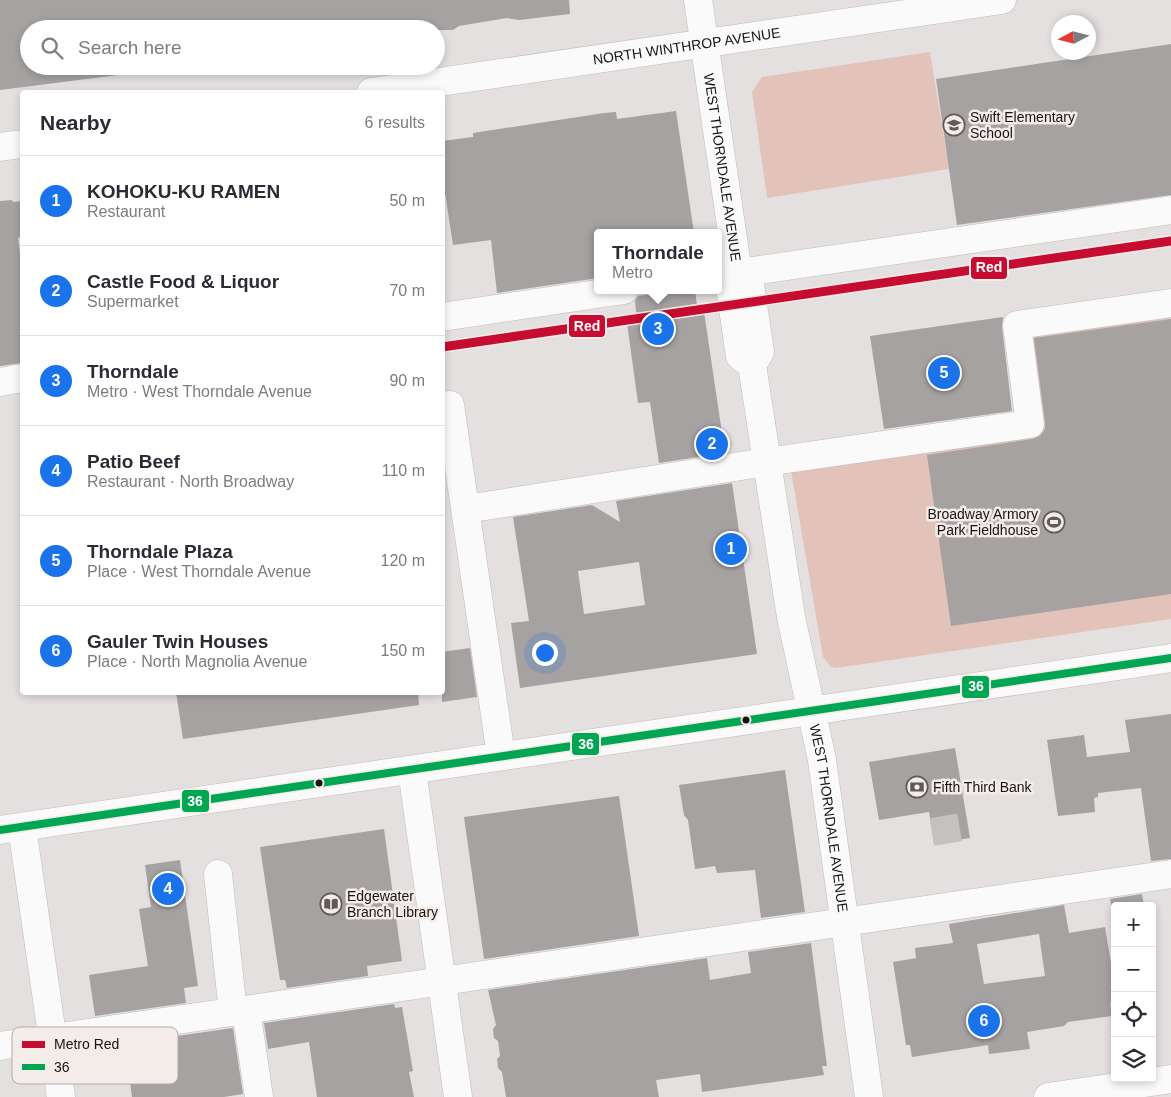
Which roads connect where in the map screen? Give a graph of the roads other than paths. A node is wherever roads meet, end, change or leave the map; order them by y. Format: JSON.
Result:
{"nodes":[{"id":1,"x":698,"y":0,"type":"edge"},
{"id":2,"x":1002,"y":0,"type":"edge"},
{"id":3,"x":705,"y":44,"type":"junction"},
{"id":4,"x":385,"y":90,"type":"edge"},
{"id":5,"x":20,"y":144,"type":"edge"},
{"id":6,"x":0,"y":147,"type":"edge"},
{"id":7,"x":1171,"y":210,"type":"edge"},
{"id":8,"x":728,"y":275,"type":"edge"},
{"id":9,"x":597,"y":294,"type":"edge"},
{"id":10,"x":1171,"y":303,"type":"edge"},
{"id":11,"x":445,"y":317,"type":"edge"},
{"id":12,"x":20,"y":378,"type":"edge"},
{"id":13,"x":0,"y":382,"type":"edge"},
{"id":14,"x":445,"y":406,"type":"edge"},
{"id":15,"x":766,"y":462,"type":"junction"},
{"id":16,"x":466,"y":509,"type":"junction"},
{"id":17,"x":1171,"y":658,"type":"edge"},
{"id":18,"x":812,"y":711,"type":"junction"},
{"id":19,"x":501,"y":756,"type":"junction"},
{"id":20,"x":412,"y":770,"type":"junction"},
{"id":21,"x":11,"y":828,"type":"edge"},
{"id":22,"x":218,"y":874,"type":"dead end"},
{"id":23,"x":1171,"y":874,"type":"edge"},
{"id":24,"x":845,"y":922,"type":"junction"},
{"id":25,"x":442,"y":982,"type":"junction"},
{"id":26,"x":240,"y":1011,"type":"junction"},
{"id":27,"x":51,"y":1027,"type":"edge"},
{"id":28,"x":129,"y":1027,"type":"edge"},
{"id":29,"x":1171,"y":1079,"type":"edge"},
{"id":30,"x":59,"y":1084,"type":"edge"},
{"id":31,"x":61,"y":1097,"type":"edge"},
{"id":32,"x":259,"y":1097,"type":"edge"},
{"id":33,"x":458,"y":1097,"type":"edge"},
{"id":34,"x":869,"y":1097,"type":"edge"},
{"id":35,"x":1048,"y":1097,"type":"edge"}],
"edges":[{"from":1,"to":3,"type":"street","name":"WEST THORNDALE AVENUE"},
{"from":2,"to":3,"type":"street","name":"NORTH WINTHROP AVENUE"},
{"from":3,"to":4,"type":"street","name":"NORTH WINTHROP AVENUE"},
{"from":3,"to":8,"type":"street","name":"WEST THORNDALE AVENUE"},
{"from":5,"to":6,"type":"street"},
{"from":7,"to":8,"type":"street"},
{"from":8,"to":15,"type":"street","name":"WEST THORNDALE AVENUE"},
{"from":9,"to":11,"type":"street"},
{"from":10,"to":15,"type":"street"},
{"from":12,"to":13,"type":"street"},
{"from":14,"to":16,"type":"street"},
{"from":15,"to":16,"type":"street"},
{"from":15,"to":18,"type":"street","name":"WEST THORNDALE AVENUE"},
{"from":16,"to":19,"type":"street"},
{"from":17,"to":18,"type":"street"},
{"from":18,"to":19,"type":"street"},
{"from":18,"to":24,"type":"street","name":"WEST THORNDALE AVENUE"},
{"from":19,"to":20,"type":"street"},
{"from":20,"to":21,"type":"street"},
{"from":20,"to":25,"type":"street"},
{"from":21,"to":27,"type":"street"},
{"from":22,"to":26,"type":"street"},
{"from":23,"to":24,"type":"street"},
{"from":24,"to":25,"type":"street"},
{"from":24,"to":34,"type":"street","name":"WEST THORNDALE AVENUE"},
{"from":25,"to":26,"type":"street"},
{"from":25,"to":33,"type":"street"},
{"from":26,"to":28,"type":"street"},
{"from":26,"to":32,"type":"street"},
{"from":29,"to":35,"type":"street"},
{"from":30,"to":31,"type":"street"}]}
